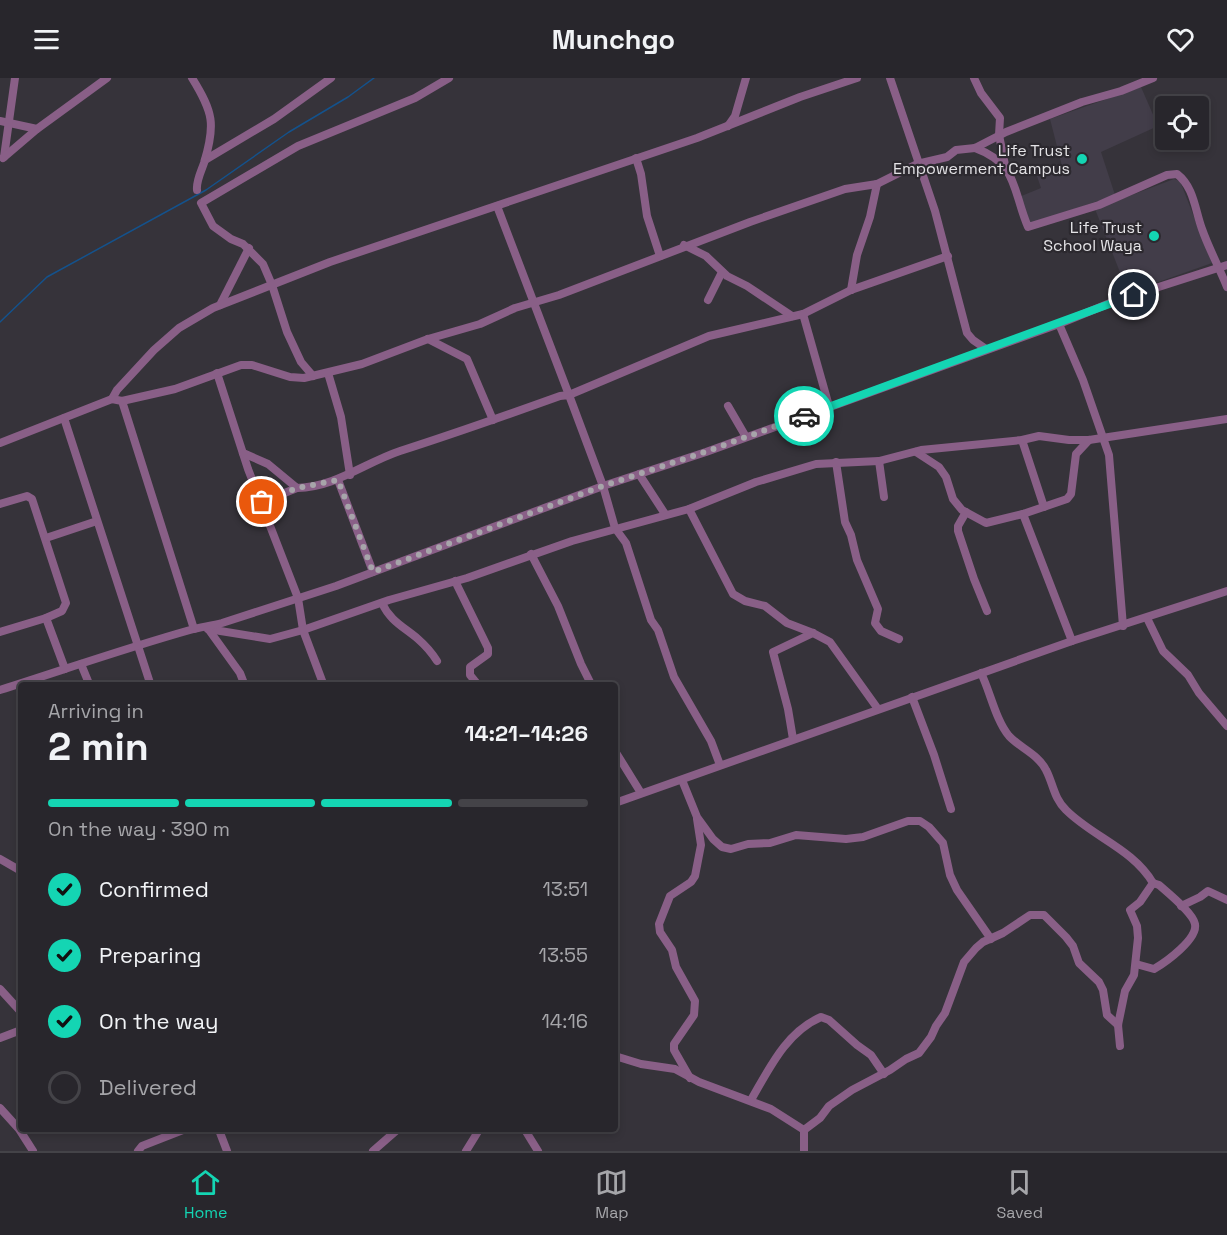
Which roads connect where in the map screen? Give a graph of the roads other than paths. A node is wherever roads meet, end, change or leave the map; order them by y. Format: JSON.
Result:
{"nodes":[{"id":1,"x":15,"y":78,"type":"edge"},
{"id":2,"x":107,"y":78,"type":"edge"},
{"id":3,"x":192,"y":78,"type":"edge"},
{"id":4,"x":331,"y":78,"type":"edge"},
{"id":5,"x":449,"y":78,"type":"edge"},
{"id":6,"x":746,"y":78,"type":"edge"},
{"id":7,"x":857,"y":78,"type":"edge"},
{"id":8,"x":890,"y":78,"type":"edge"},
{"id":9,"x":974,"y":78,"type":"edge"},
{"id":10,"x":1153,"y":78,"type":"edge"},
{"id":11,"x":4,"y":122,"type":"edge"},
{"id":12,"x":728,"y":126,"type":"junction"},
{"id":13,"x":37,"y":129,"type":"junction"},
{"id":14,"x":999,"y":135,"type":"junction"},
{"id":15,"x":975,"y":148,"type":"junction"},
{"id":16,"x":636,"y":158,"type":"junction"},
{"id":17,"x":2,"y":159,"type":"edge"},
{"id":18,"x":205,"y":160,"type":"junction"},
{"id":19,"x":917,"y":164,"type":"junction"},
{"id":20,"x":1005,"y":165,"type":"junction"},
{"id":21,"x":877,"y":184,"type":"junction"},
{"id":22,"x":197,"y":190,"type":"dead end"},
{"id":23,"x":497,"y":206,"type":"junction"},
{"id":24,"x":684,"y":245,"type":"junction"},
{"id":25,"x":249,"y":249,"type":"junction"},
{"id":26,"x":660,"y":256,"type":"junction"},
{"id":27,"x":948,"y":256,"type":"junction"},
{"id":28,"x":1223,"y":266,"type":"edge"},
{"id":29,"x":722,"y":272,"type":"junction"},
{"id":30,"x":272,"y":285,"type":"junction"},
{"id":31,"x":1227,"y":286,"type":"edge"},
{"id":32,"x":851,"y":290,"type":"junction"},
{"id":33,"x":708,"y":300,"type":"dead end"},
{"id":34,"x":534,"y":303,"type":"junction"},
{"id":35,"x":220,"y":305,"type":"junction"},
{"id":36,"x":803,"y":314,"type":"junction"},
{"id":37,"x":792,"y":316,"type":"junction"},
{"id":38,"x":1059,"y":324,"type":"junction"},
{"id":39,"x":428,"y":339,"type":"junction"},
{"id":40,"x":986,"y":349,"type":"junction"},
{"id":41,"x":217,"y":373,"type":"junction"},
{"id":42,"x":328,"y":373,"type":"junction"},
{"id":43,"x":313,"y":376,"type":"junction"},
{"id":44,"x":569,"y":395,"type":"junction"},
{"id":45,"x":112,"y":399,"type":"junction"},
{"id":46,"x":122,"y":401,"type":"junction"},
{"id":47,"x":728,"y":406,"type":"dead end"},
{"id":48,"x":829,"y":406,"type":"junction"},
{"id":49,"x":64,"y":418,"type":"junction"},
{"id":50,"x":1227,"y":419,"type":"edge"},
{"id":51,"x":493,"y":420,"type":"junction"},
{"id":52,"x":746,"y":437,"type":"junction"},
{"id":53,"x":1102,"y":437,"type":"junction"},
{"id":54,"x":1022,"y":440,"type":"junction"},
{"id":55,"x":1089,"y":440,"type":"junction"},
{"id":56,"x":0,"y":443,"type":"edge"},
{"id":57,"x":916,"y":452,"type":"junction"},
{"id":58,"x":243,"y":453,"type":"junction"},
{"id":59,"x":879,"y":461,"type":"junction"},
{"id":60,"x":836,"y":462,"type":"junction"},
{"id":61,"x":639,"y":474,"type":"junction"},
{"id":62,"x":350,"y":475,"type":"junction"},
{"id":63,"x":338,"y":480,"type":"junction"},
{"id":64,"x":603,"y":486,"type":"junction"},
{"id":65,"x":297,"y":488,"type":"junction"},
{"id":66,"x":884,"y":497,"type":"dead end"},
{"id":67,"x":262,"y":502,"type":"junction"},
{"id":68,"x":0,"y":504,"type":"edge"},
{"id":69,"x":1044,"y":507,"type":"junction"},
{"id":70,"x":689,"y":508,"type":"junction"},
{"id":71,"x":966,"y":512,"type":"junction"},
{"id":72,"x":665,"y":514,"type":"junction"},
{"id":73,"x":1023,"y":514,"type":"junction"},
{"id":74,"x":97,"y":521,"type":"junction"},
{"id":75,"x":615,"y":528,"type":"junction"},
{"id":76,"x":46,"y":538,"type":"junction"},
{"id":77,"x":531,"y":554,"type":"junction"},
{"id":78,"x":373,"y":572,"type":"junction"},
{"id":79,"x":455,"y":581,"type":"junction"},
{"id":80,"x":1227,"y":591,"type":"edge"},
{"id":81,"x":297,"y":598,"type":"junction"},
{"id":82,"x":382,"y":603,"type":"junction"},
{"id":83,"x":987,"y":612,"type":"dead end"},
{"id":84,"x":46,"y":618,"type":"junction"},
{"id":85,"x":1147,"y":618,"type":"junction"},
{"id":86,"x":1123,"y":626,"type":"junction"},
{"id":87,"x":194,"y":629,"type":"junction"},
{"id":88,"x":207,"y":629,"type":"junction"},
{"id":89,"x":303,"y":630,"type":"junction"},
{"id":90,"x":0,"y":632,"type":"edge"},
{"id":91,"x":813,"y":633,"type":"junction"},
{"id":92,"x":899,"y":639,"type":"dead end"},
{"id":93,"x":1072,"y":641,"type":"junction"},
{"id":94,"x":137,"y":646,"type":"junction"},
{"id":95,"x":437,"y":661,"type":"dead end"},
{"id":96,"x":81,"y":664,"type":"junction"},
{"id":97,"x":65,"y":669,"type":"junction"},
{"id":98,"x":981,"y":673,"type":"junction"},
{"id":99,"x":25,"y":682,"type":"edge"},
{"id":100,"x":88,"y":682,"type":"edge"},
{"id":101,"x":150,"y":682,"type":"edge"},
{"id":102,"x":243,"y":682,"type":"edge"},
{"id":103,"x":322,"y":682,"type":"edge"},
{"id":104,"x":476,"y":682,"type":"edge"},
{"id":105,"x":590,"y":682,"type":"edge"},
{"id":106,"x":18,"y":684,"type":"edge"},
{"id":107,"x":0,"y":690,"type":"edge"},
{"id":108,"x":912,"y":697,"type":"junction"},
{"id":109,"x":878,"y":709,"type":"junction"},
{"id":110,"x":1227,"y":726,"type":"edge"},
{"id":111,"x":793,"y":739,"type":"junction"},
{"id":112,"x":618,"y":756,"type":"edge"},
{"id":113,"x":720,"y":765,"type":"junction"},
{"id":114,"x":682,"y":780,"type":"junction"},
{"id":115,"x":641,"y":793,"type":"junction"},
{"id":116,"x":618,"y":802,"type":"edge"},
{"id":117,"x":951,"y":809,"type":"dead end"},
{"id":118,"x":697,"y":817,"type":"junction"},
{"id":119,"x":0,"y":860,"type":"edge"},
{"id":120,"x":18,"y":869,"type":"edge"},
{"id":121,"x":1153,"y":883,"type":"junction"},
{"id":122,"x":1227,"y":900,"type":"edge"},
{"id":123,"x":1181,"y":906,"type":"junction"},
{"id":124,"x":991,"y":939,"type":"junction"},
{"id":125,"x":1136,"y":964,"type":"junction"},
{"id":126,"x":0,"y":989,"type":"edge"},
{"id":127,"x":18,"y":1009,"type":"edge"},
{"id":128,"x":1118,"y":1025,"type":"junction"},
{"id":129,"x":18,"y":1031,"type":"edge"},
{"id":130,"x":0,"y":1038,"type":"edge"},
{"id":131,"x":1120,"y":1046,"type":"dead end"},
{"id":132,"x":618,"y":1057,"type":"edge"},
{"id":133,"x":884,"y":1074,"type":"junction"},
{"id":134,"x":690,"y":1077,"type":"junction"},
{"id":135,"x":751,"y":1100,"type":"junction"},
{"id":136,"x":0,"y":1108,"type":"edge"},
{"id":137,"x":18,"y":1128,"type":"edge"},
{"id":138,"x":804,"y":1130,"type":"junction"},
{"id":139,"x":21,"y":1132,"type":"edge"},
{"id":140,"x":178,"y":1132,"type":"edge"},
{"id":141,"x":220,"y":1132,"type":"edge"},
{"id":142,"x":395,"y":1132,"type":"edge"},
{"id":143,"x":478,"y":1132,"type":"edge"},
{"id":144,"x":526,"y":1132,"type":"edge"},
{"id":145,"x":33,"y":1151,"type":"edge"},
{"id":146,"x":138,"y":1151,"type":"edge"},
{"id":147,"x":227,"y":1151,"type":"edge"},
{"id":148,"x":373,"y":1151,"type":"edge"},
{"id":149,"x":466,"y":1151,"type":"edge"},
{"id":150,"x":538,"y":1151,"type":"edge"},
{"id":151,"x":804,"y":1151,"type":"edge"}],
"edges":[{"from":1,"to":11,"type":"street"},
{"from":2,"to":13,"type":"street"},
{"from":3,"to":18,"type":"street"},
{"from":4,"to":18,"type":"street"},
{"from":5,"to":25,"type":"street"},
{"from":6,"to":12,"type":"street"},
{"from":7,"to":12,"type":"street"},
{"from":8,"to":19,"type":"street"},
{"from":9,"to":14,"type":"street"},
{"from":10,"to":14,"type":"street"},
{"from":11,"to":13,"type":"street"},
{"from":11,"to":17,"type":"street"},
{"from":12,"to":16,"type":"street"},
{"from":13,"to":17,"type":"street"},
{"from":14,"to":15,"type":"street"},
{"from":14,"to":20,"type":"street"},
{"from":15,"to":19,"type":"street"},
{"from":15,"to":20,"type":"street"},
{"from":16,"to":23,"type":"street"},
{"from":16,"to":26,"type":"street"},
{"from":18,"to":22,"type":"street"},
{"from":19,"to":21,"type":"street"},
{"from":19,"to":27,"type":"street"},
{"from":20,"to":28,"type":"street"},
{"from":21,"to":24,"type":"street"},
{"from":21,"to":32,"type":"street"},
{"from":23,"to":30,"type":"street"},
{"from":23,"to":34,"type":"street"},
{"from":24,"to":26,"type":"street"},
{"from":24,"to":29,"type":"street"},
{"from":25,"to":30,"type":"street"},
{"from":25,"to":35,"type":"street"},
{"from":26,"to":34,"type":"street"},
{"from":27,"to":32,"type":"street"},
{"from":27,"to":40,"type":"street"},
{"from":28,"to":31,"type":"street"},
{"from":28,"to":38,"type":"street"},
{"from":29,"to":33,"type":"street"},
{"from":29,"to":37,"type":"street"},
{"from":30,"to":35,"type":"street"},
{"from":30,"to":43,"type":"street"},
{"from":32,"to":36,"type":"street"},
{"from":34,"to":39,"type":"street"},
{"from":34,"to":44,"type":"street"},
{"from":35,"to":45,"type":"street"},
{"from":36,"to":37,"type":"street"},
{"from":36,"to":48,"type":"street"},
{"from":37,"to":44,"type":"street"},
{"from":38,"to":40,"type":"street"},
{"from":38,"to":53,"type":"street"},
{"from":39,"to":42,"type":"street"},
{"from":39,"to":51,"type":"street"},
{"from":40,"to":48,"type":"street"},
{"from":41,"to":43,"type":"street"},
{"from":41,"to":46,"type":"street"},
{"from":41,"to":58,"type":"street"},
{"from":42,"to":43,"type":"street"},
{"from":42,"to":62,"type":"street"},
{"from":44,"to":51,"type":"street"},
{"from":44,"to":64,"type":"street"},
{"from":45,"to":46,"type":"street"},
{"from":45,"to":49,"type":"street"},
{"from":46,"to":87,"type":"street"},
{"from":47,"to":52,"type":"street"},
{"from":48,"to":52,"type":"street"},
{"from":49,"to":56,"type":"street"},
{"from":49,"to":74,"type":"street"},
{"from":50,"to":53,"type":"street"},
{"from":51,"to":62,"type":"street"},
{"from":52,"to":61,"type":"street"},
{"from":53,"to":55,"type":"street"},
{"from":53,"to":86,"type":"street"},
{"from":54,"to":55,"type":"street"},
{"from":54,"to":57,"type":"street"},
{"from":54,"to":69,"type":"street"},
{"from":55,"to":69,"type":"street"},
{"from":57,"to":59,"type":"street"},
{"from":57,"to":71,"type":"street"},
{"from":58,"to":65,"type":"street"},
{"from":58,"to":67,"type":"street"},
{"from":59,"to":60,"type":"street"},
{"from":59,"to":66,"type":"street"},
{"from":60,"to":70,"type":"street"},
{"from":60,"to":92,"type":"street"},
{"from":61,"to":64,"type":"street"},
{"from":61,"to":72,"type":"street"},
{"from":62,"to":63,"type":"street"},
{"from":63,"to":65,"type":"street"},
{"from":63,"to":78,"type":"street"},
{"from":64,"to":75,"type":"street"},
{"from":64,"to":78,"type":"street"},
{"from":65,"to":67,"type":"street"},
{"from":67,"to":81,"type":"street"},
{"from":68,"to":76,"type":"street"},
{"from":69,"to":73,"type":"street"},
{"from":70,"to":72,"type":"street"},
{"from":70,"to":91,"type":"street"},
{"from":71,"to":73,"type":"street"},
{"from":71,"to":83,"type":"street"},
{"from":72,"to":75,"type":"street"},
{"from":73,"to":93,"type":"street"},
{"from":74,"to":76,"type":"street"},
{"from":74,"to":94,"type":"street"},
{"from":75,"to":77,"type":"street"},
{"from":75,"to":113,"type":"street"},
{"from":76,"to":84,"type":"street"},
{"from":77,"to":79,"type":"street"},
{"from":77,"to":105,"type":"street"},
{"from":78,"to":81,"type":"street"},
{"from":79,"to":82,"type":"street"},
{"from":79,"to":104,"type":"street"},
{"from":80,"to":85,"type":"street"},
{"from":81,"to":88,"type":"street"},
{"from":81,"to":89,"type":"street"},
{"from":82,"to":89,"type":"street"},
{"from":82,"to":95,"type":"street"},
{"from":84,"to":90,"type":"street"},
{"from":84,"to":97,"type":"street"},
{"from":85,"to":86,"type":"street"},
{"from":85,"to":110,"type":"street"},
{"from":86,"to":93,"type":"street"},
{"from":87,"to":88,"type":"street"},
{"from":87,"to":94,"type":"street"},
{"from":88,"to":89,"type":"street"},
{"from":88,"to":102,"type":"street"},
{"from":89,"to":103,"type":"street"},
{"from":91,"to":109,"type":"street"},
{"from":91,"to":111,"type":"street"},
{"from":93,"to":98,"type":"street"},
{"from":94,"to":96,"type":"street"},
{"from":94,"to":101,"type":"street"},
{"from":96,"to":97,"type":"street"},
{"from":96,"to":100,"type":"street"},
{"from":97,"to":99,"type":"street"},
{"from":98,"to":108,"type":"street"},
{"from":98,"to":121,"type":"street"},
{"from":106,"to":107,"type":"street"},
{"from":108,"to":109,"type":"street"},
{"from":108,"to":117,"type":"street"},
{"from":109,"to":111,"type":"street"},
{"from":111,"to":113,"type":"street"},
{"from":112,"to":115,"type":"street"},
{"from":113,"to":114,"type":"street"},
{"from":114,"to":115,"type":"street"},
{"from":114,"to":118,"type":"street"},
{"from":115,"to":116,"type":"street"},
{"from":118,"to":124,"type":"street"},
{"from":118,"to":134,"type":"street"},
{"from":119,"to":120,"type":"street"},
{"from":121,"to":123,"type":"street"},
{"from":121,"to":125,"type":"street"},
{"from":122,"to":123,"type":"street"},
{"from":123,"to":125,"type":"street"},
{"from":124,"to":128,"type":"street"},
{"from":124,"to":133,"type":"street"},
{"from":125,"to":128,"type":"street"},
{"from":126,"to":127,"type":"street"},
{"from":128,"to":131,"type":"street"},
{"from":129,"to":130,"type":"street"},
{"from":132,"to":134,"type":"street"},
{"from":133,"to":135,"type":"street"},
{"from":133,"to":138,"type":"street"},
{"from":134,"to":135,"type":"street"},
{"from":135,"to":138,"type":"street"},
{"from":136,"to":137,"type":"street"},
{"from":138,"to":151,"type":"street"},
{"from":139,"to":145,"type":"street"},
{"from":140,"to":146,"type":"street"},
{"from":141,"to":147,"type":"street"},
{"from":142,"to":148,"type":"street"},
{"from":143,"to":149,"type":"street"},
{"from":144,"to":150,"type":"street"}]}
